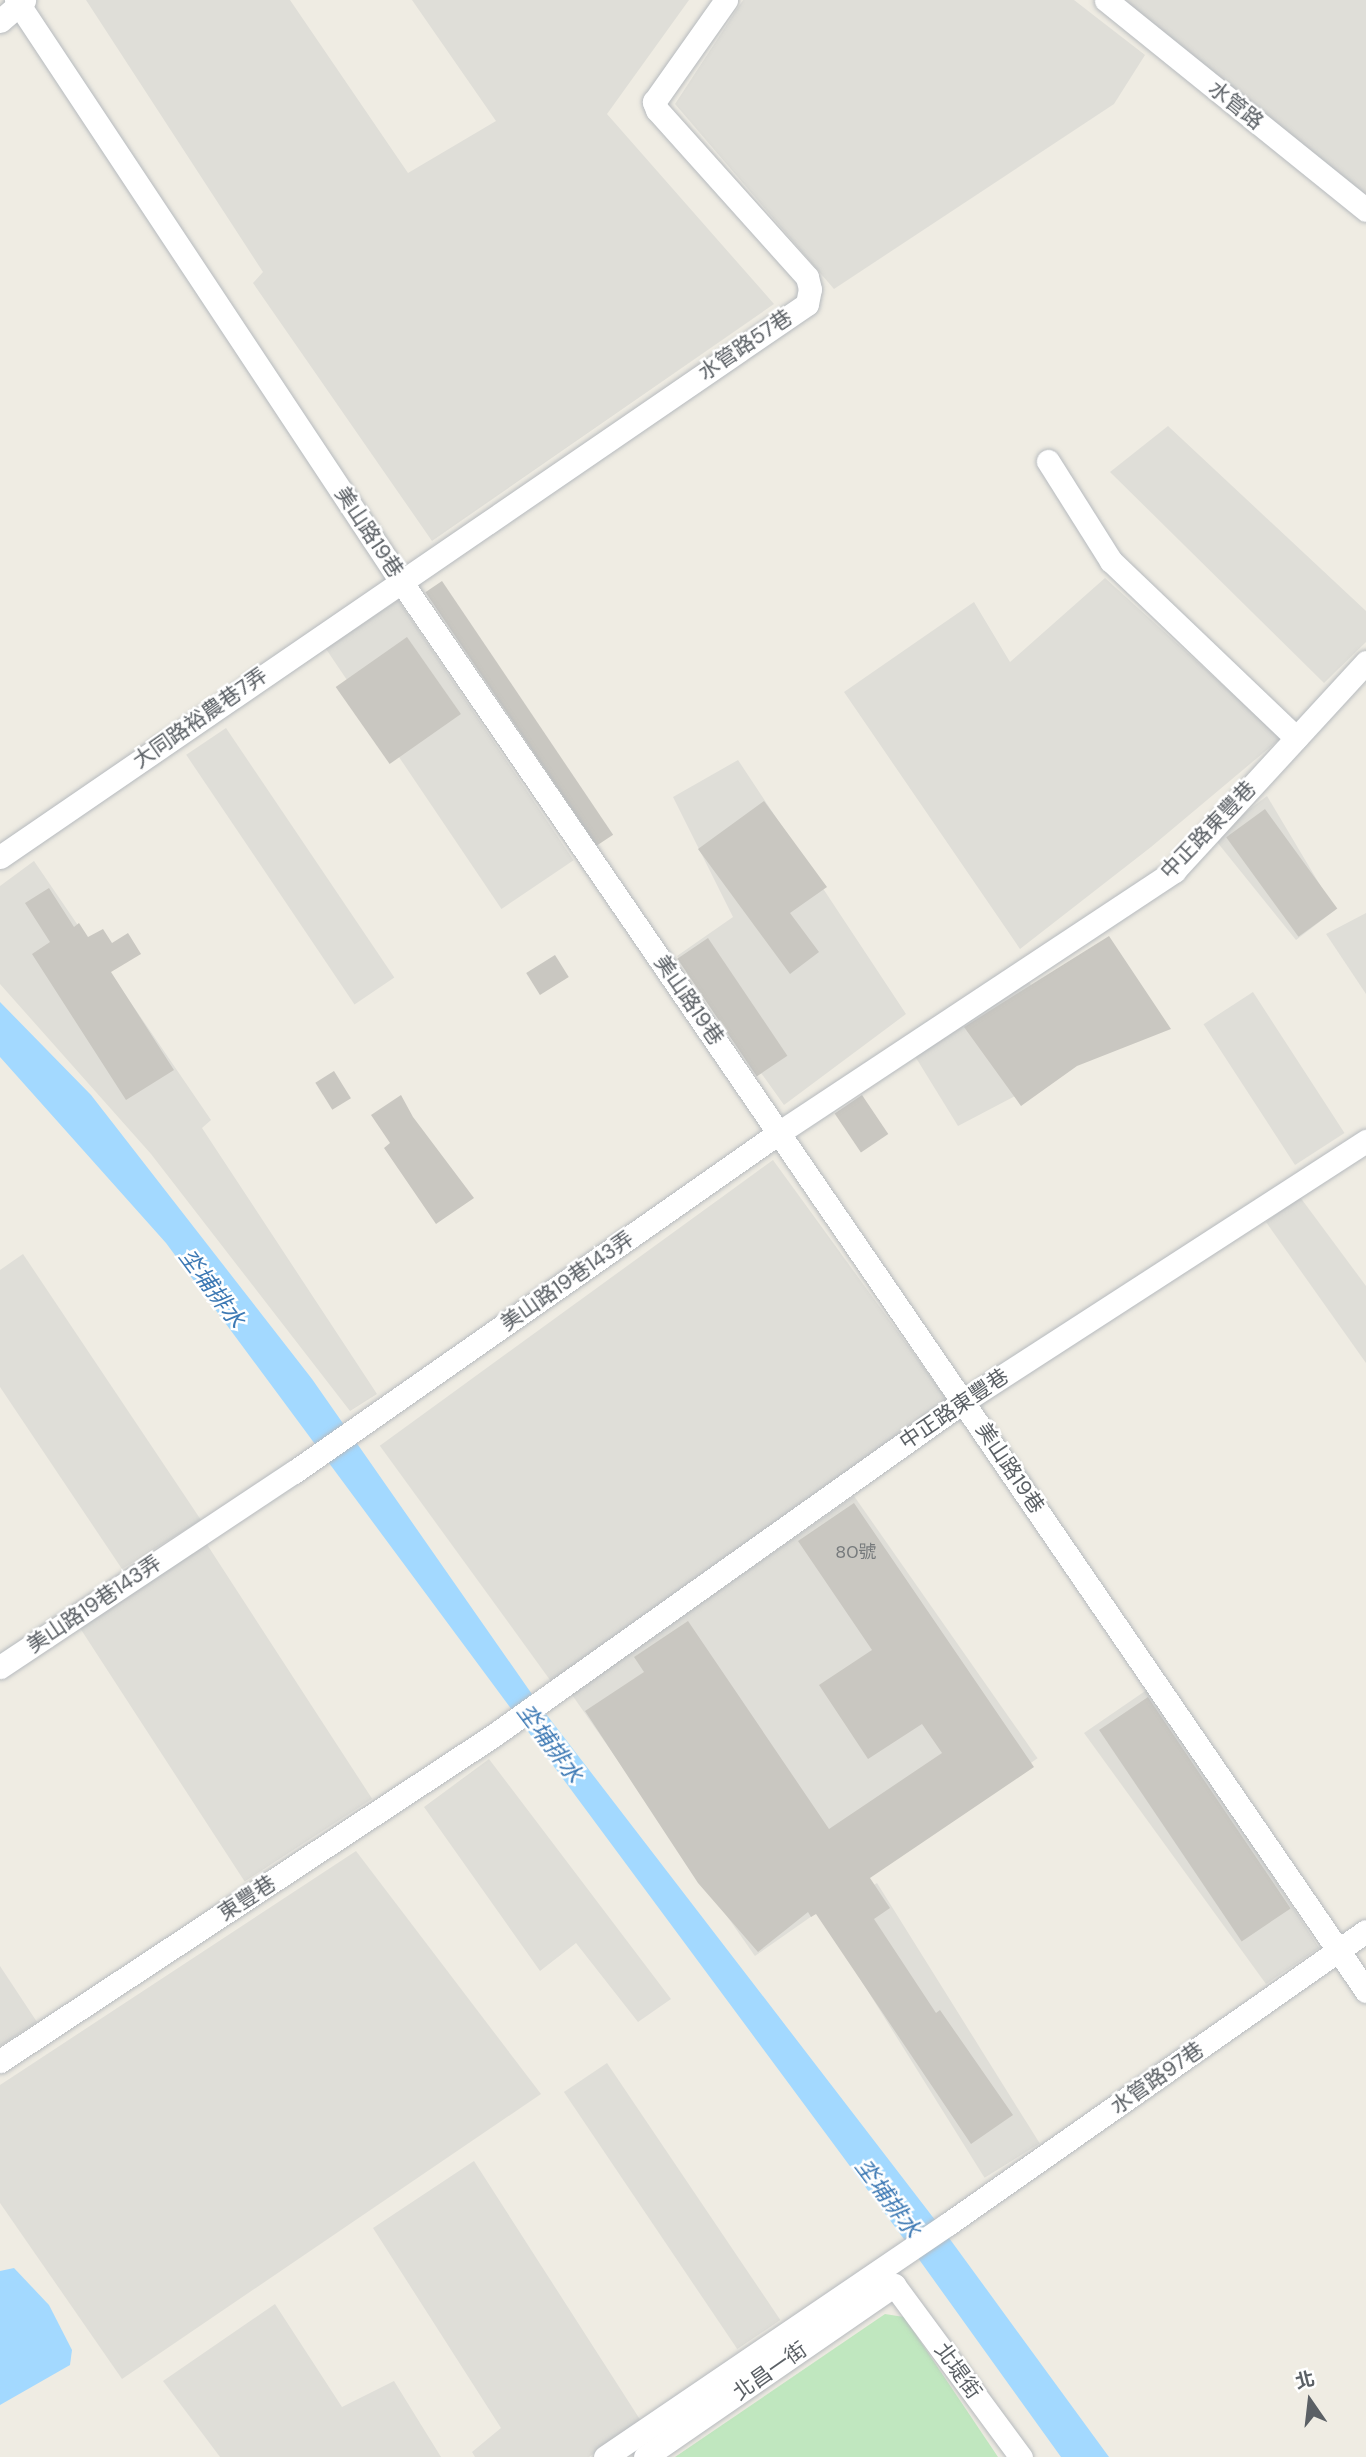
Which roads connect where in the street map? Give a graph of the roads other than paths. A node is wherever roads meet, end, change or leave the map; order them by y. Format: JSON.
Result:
{"nodes":[{"id":1,"x":726,"y":0,"type":"edge"},
{"id":2,"x":1106,"y":0,"type":"edge"},
{"id":3,"x":20,"y":2,"type":"edge"},
{"id":4,"x":0,"y":21,"type":"edge"},
{"id":5,"x":1366,"y":210,"type":"edge"},
{"id":6,"x":1048,"y":461,"type":"dead end"},
{"id":7,"x":400,"y":580,"type":"junction"},
{"id":8,"x":1366,"y":662,"type":"edge"},
{"id":9,"x":1296,"y":738,"type":"junction"},
{"id":10,"x":0,"y":856,"type":"edge"},
{"id":11,"x":780,"y":1132,"type":"junction"},
{"id":12,"x":1366,"y":1141,"type":"edge"},
{"id":13,"x":964,"y":1401,"type":"junction"},
{"id":14,"x":0,"y":1667,"type":"edge"},
{"id":15,"x":494,"y":1735,"type":"joint"},
{"id":16,"x":1366,"y":1931,"type":"edge"},
{"id":17,"x":1339,"y":1950,"type":"junction"},
{"id":18,"x":1366,"y":1991,"type":"edge"},
{"id":19,"x":0,"y":2061,"type":"edge"},
{"id":20,"x":891,"y":2275,"type":"junction"},
{"id":21,"x":605,"y":2457,"type":"edge"},
{"id":22,"x":645,"y":2457,"type":"edge"},
{"id":23,"x":1021,"y":2457,"type":"edge"}],
"edges":[{"from":1,"to":7,"type":"street","name":"水管路57巷"},
{"from":2,"to":5,"type":"street","name":"水管路"},
{"from":3,"to":4,"type":"street"},
{"from":3,"to":7,"type":"street","name":"美山路19巷"},
{"from":6,"to":9,"type":"street"},
{"from":7,"to":10,"type":"street","name":"大同路裕農巷7弄"},
{"from":7,"to":11,"type":"street","name":"美山路19巷"},
{"from":8,"to":9,"type":"street","name":"中正路東豐巷"},
{"from":9,"to":11,"type":"street","name":"中正路東豐巷"},
{"from":11,"to":13,"type":"street","name":"美山路19巷"},
{"from":11,"to":14,"type":"street","name":"美山路19巷143弄"},
{"from":12,"to":13,"type":"street","name":"中正路東豐巷"},
{"from":13,"to":15,"type":"street","name":"中正路東豐巷"},
{"from":13,"to":17,"type":"street","name":"美山路19巷"},
{"from":15,"to":19,"type":"street","name":"東豐巷"},
{"from":16,"to":17,"type":"street","name":"水管路97巷"},
{"from":17,"to":18,"type":"street","name":"美山路19巷"},
{"from":17,"to":20,"type":"street","name":"水管路97巷"},
{"from":20,"to":21,"type":"street"},
{"from":20,"to":22,"type":"street","name":"北昌一街"},
{"from":20,"to":23,"type":"street","name":"北堤街"}]}
